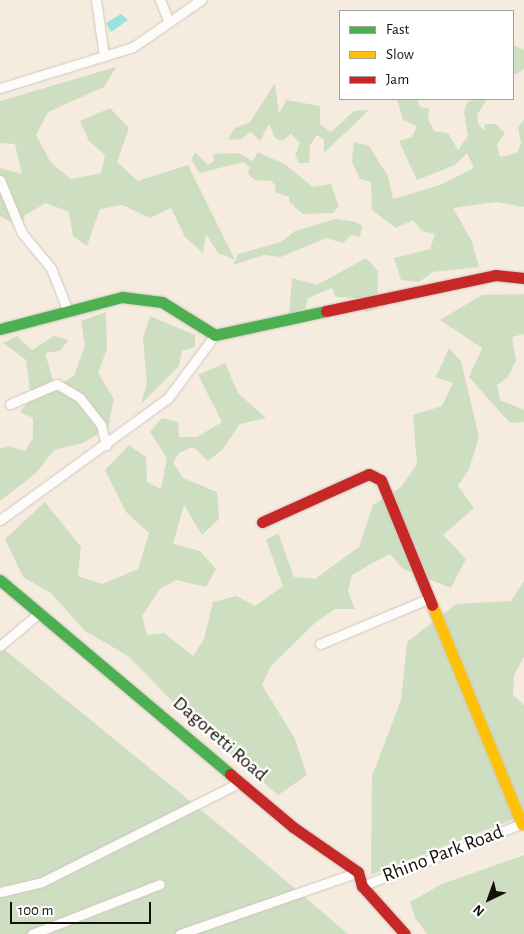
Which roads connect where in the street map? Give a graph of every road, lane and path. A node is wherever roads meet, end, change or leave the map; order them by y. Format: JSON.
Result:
{"nodes":[{"id":1,"x":96,"y":0,"type":"edge"},
{"id":2,"x":160,"y":0,"type":"edge"},
{"id":3,"x":201,"y":0,"type":"edge"},
{"id":4,"x":169,"y":22,"type":"junction"},
{"id":5,"x":104,"y":56,"type":"junction"},
{"id":6,"x":0,"y":88,"type":"edge"},
{"id":7,"x":0,"y":180,"type":"edge"},
{"id":8,"x":524,"y":278,"type":"edge"},
{"id":9,"x":68,"y":308,"type":"junction"},
{"id":10,"x":0,"y":329,"type":"edge"},
{"id":11,"x":215,"y":335,"type":"junction"},
{"id":12,"x":10,"y":404,"type":"dead end"},
{"id":13,"x":106,"y":445,"type":"junction"},
{"id":14,"x":0,"y":520,"type":"edge"},
{"id":15,"x":262,"y":522,"type":"dead end"},
{"id":16,"x":0,"y":580,"type":"edge"},
{"id":17,"x":430,"y":598,"type":"junction"},
{"id":18,"x":38,"y":614,"type":"junction"},
{"id":19,"x":320,"y":644,"type":"dead end"},
{"id":20,"x":0,"y":646,"type":"edge"},
{"id":21,"x":240,"y":782,"type":"junction"},
{"id":22,"x":523,"y":823,"type":"edge"},
{"id":23,"x":358,"y":872,"type":"junction"},
{"id":24,"x":160,"y":884,"type":"dead end"},
{"id":25,"x":362,"y":886,"type":"junction"},
{"id":26,"x":0,"y":892,"type":"edge"},
{"id":27,"x":32,"y":934,"type":"edge"},
{"id":28,"x":180,"y":934,"type":"edge"},
{"id":29,"x":405,"y":934,"type":"edge"}],
"edges":[{"from":1,"to":5,"type":"street"},
{"from":2,"to":4,"type":"street"},
{"from":3,"to":4,"type":"street"},
{"from":4,"to":5,"type":"street"},
{"from":5,"to":6,"type":"street"},
{"from":7,"to":9,"type":"street"},
{"from":8,"to":11,"type":"street"},
{"from":9,"to":10,"type":"street"},
{"from":9,"to":11,"type":"street"},
{"from":11,"to":13,"type":"street"},
{"from":12,"to":13,"type":"street"},
{"from":13,"to":14,"type":"street"},
{"from":15,"to":17,"type":"street"},
{"from":16,"to":18,"type":"street","name":"Dagoretti Road"},
{"from":17,"to":19,"type":"street"},
{"from":17,"to":22,"type":"street"},
{"from":18,"to":20,"type":"street"},
{"from":18,"to":21,"type":"street","name":"Dagoretti Road"},
{"from":21,"to":23,"type":"street","name":"Dagoretti Road"},
{"from":21,"to":26,"type":"street"},
{"from":22,"to":25,"type":"street","name":"Rhino Park Road"},
{"from":23,"to":25,"type":"street"},
{"from":23,"to":28,"type":"street"},
{"from":24,"to":27,"type":"street"},
{"from":25,"to":29,"type":"street"}]}
